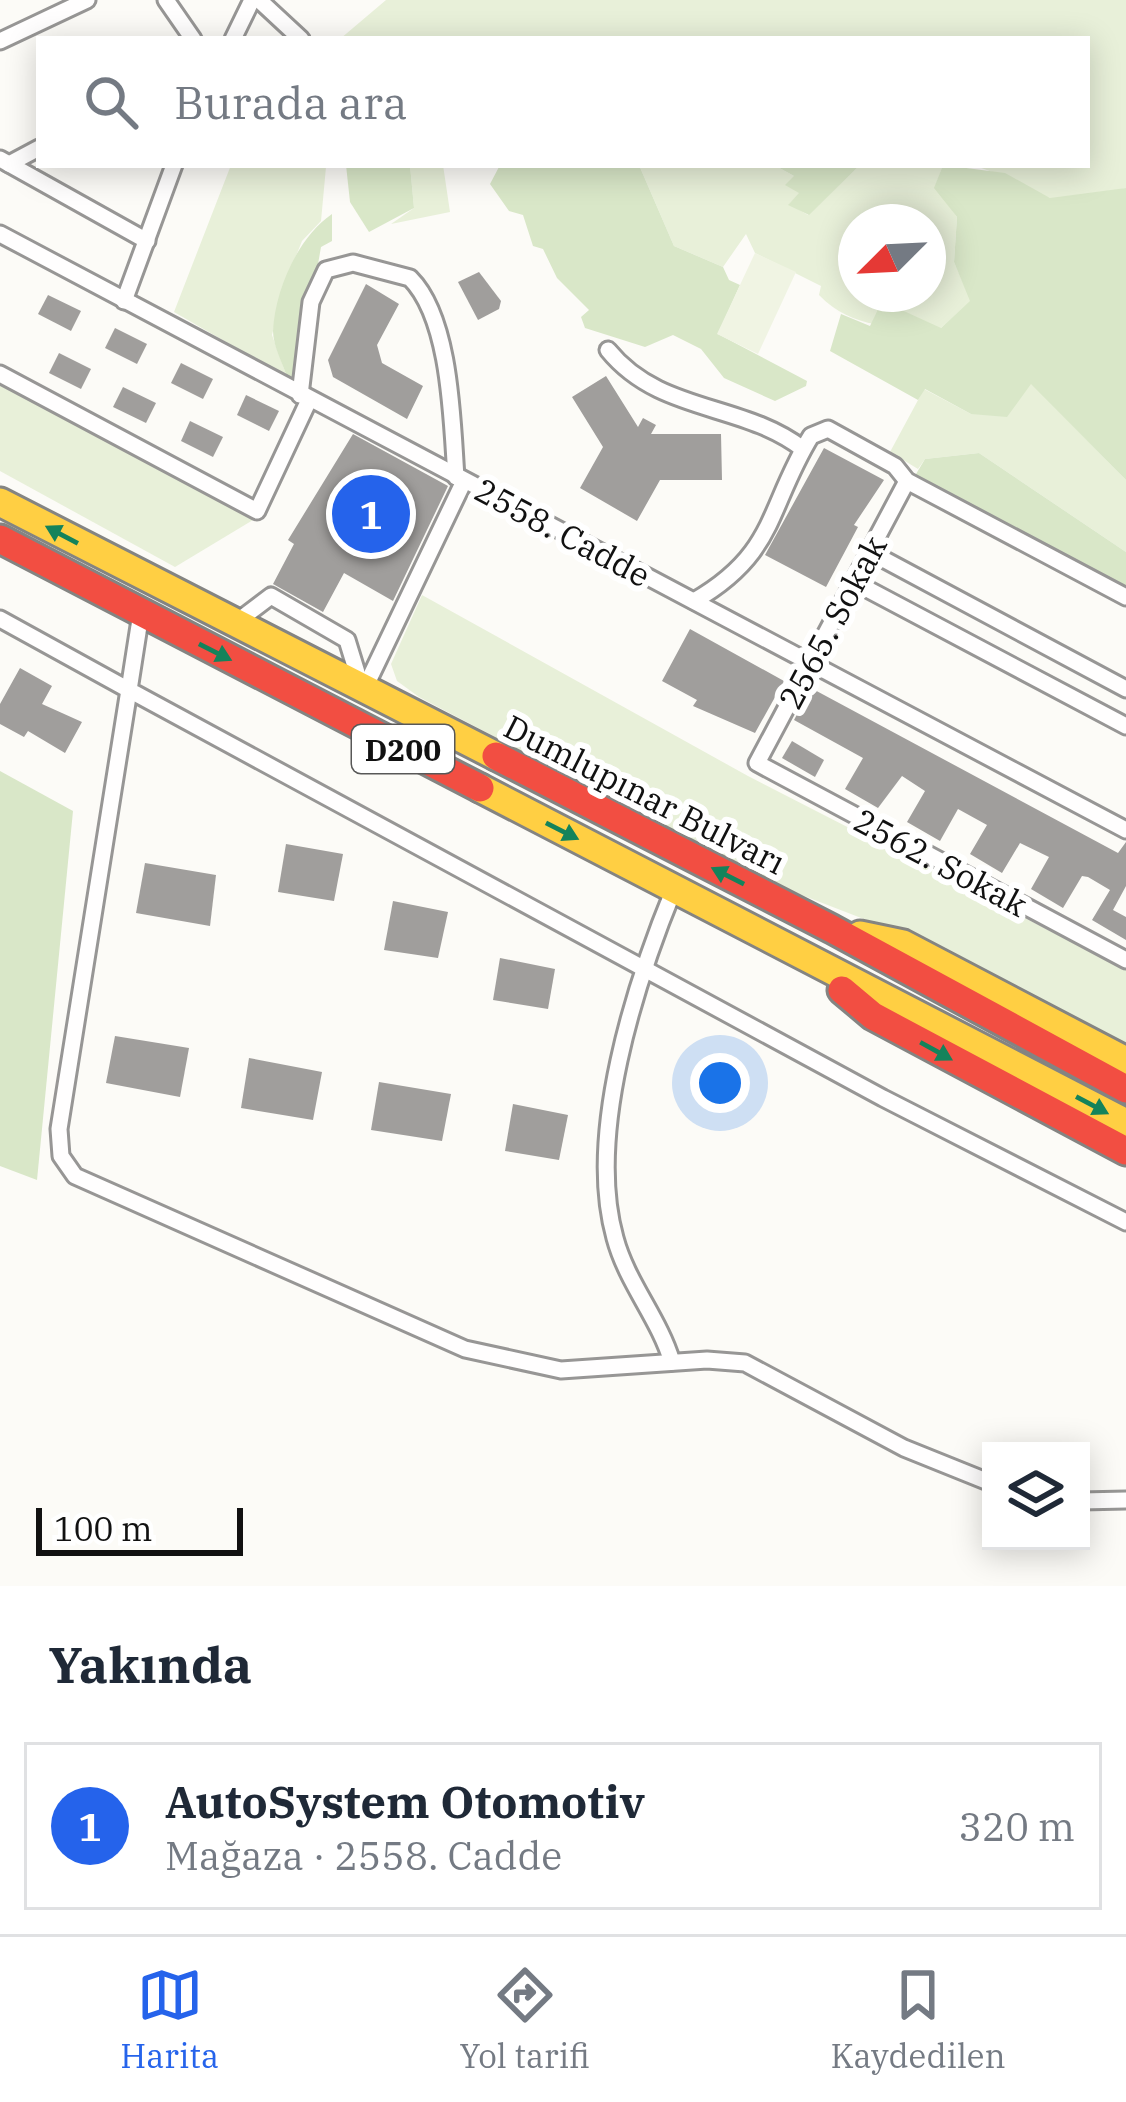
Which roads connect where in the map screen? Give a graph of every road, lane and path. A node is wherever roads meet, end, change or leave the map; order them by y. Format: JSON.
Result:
{"nodes":[{"id":1,"x":87,"y":0,"type":"edge"},
{"id":2,"x":166,"y":0,"type":"edge"},
{"id":3,"x":256,"y":0,"type":"edge"},
{"id":4,"x":191,"y":36,"type":"edge"},
{"id":5,"x":235,"y":36,"type":"edge"},
{"id":6,"x":298,"y":36,"type":"edge"},
{"id":7,"x":0,"y":41,"type":"edge"},
{"id":8,"x":36,"y":149,"type":"edge"},
{"id":9,"x":4,"y":162,"type":"edge"},
{"id":10,"x":173,"y":168,"type":"edge"},
{"id":11,"x":0,"y":234,"type":"edge"},
{"id":12,"x":147,"y":241,"type":"junction"},
{"id":13,"x":124,"y":301,"type":"junction"},
{"id":14,"x":608,"y":350,"type":"dead end"},
{"id":15,"x":0,"y":374,"type":"edge"},
{"id":16,"x":305,"y":397,"type":"junction"},
{"id":17,"x":803,"y":449,"type":"junction"},
{"id":18,"x":460,"y":479,"type":"junction"},
{"id":19,"x":908,"y":481,"type":"junction"},
{"id":20,"x":0,"y":502,"type":"edge"},
{"id":21,"x":0,"y":539,"type":"edge"},
{"id":22,"x":870,"y":553,"type":"junction"},
{"id":23,"x":854,"y":582,"type":"junction"},
{"id":24,"x":1126,"y":598,"type":"edge"},
{"id":25,"x":694,"y":601,"type":"junction"},
{"id":26,"x":141,"y":613,"type":"junction"},
{"id":27,"x":0,"y":619,"type":"edge"},
{"id":28,"x":232,"y":625,"type":"junction"},
{"id":29,"x":810,"y":663,"type":"junction"},
{"id":30,"x":1126,"y":689,"type":"edge"},
{"id":31,"x":129,"y":690,"type":"junction"},
{"id":32,"x":363,"y":692,"type":"junction"},
{"id":33,"x":1126,"y":726,"type":"edge"},
{"id":34,"x":757,"y":763,"type":"joint"},
{"id":35,"x":1126,"y":830,"type":"edge"},
{"id":36,"x":674,"y":890,"type":"junction"},
{"id":37,"x":832,"y":929,"type":"junction"},
{"id":38,"x":806,"y":960,"type":"junction"},
{"id":39,"x":1126,"y":961,"type":"edge"},
{"id":40,"x":642,"y":967,"type":"junction"},
{"id":41,"x":1126,"y":1060,"type":"edge"},
{"id":42,"x":1126,"y":1089,"type":"edge"},
{"id":43,"x":1126,"y":1123,"type":"edge"},
{"id":44,"x":1126,"y":1150,"type":"edge"},
{"id":45,"x":1126,"y":1222,"type":"edge"},
{"id":46,"x":672,"y":1362,"type":"junction"},
{"id":47,"x":982,"y":1479,"type":"edge"},
{"id":48,"x":1126,"y":1500,"type":"edge"},
{"id":49,"x":1090,"y":1501,"type":"edge"}],
"edges":[{"from":1,"to":7,"type":"street"},
{"from":2,"to":4,"type":"street"},
{"from":3,"to":5,"type":"street"},
{"from":3,"to":6,"type":"street"},
{"from":8,"to":9,"type":"street"},
{"from":9,"to":12,"type":"street"},
{"from":10,"to":12,"type":"street"},
{"from":11,"to":13,"type":"street","name":"2558. Cadde"},
{"from":12,"to":13,"type":"street"},
{"from":13,"to":16,"type":"street","name":"2558. Cadde"},
{"from":14,"to":17,"type":"street"},
{"from":15,"to":16,"type":"street"},
{"from":16,"to":18,"type":"street","name":"2558. Cadde"},
{"from":16,"to":18,"type":"street"},
{"from":17,"to":19,"type":"street"},
{"from":17,"to":25,"type":"street"},
{"from":18,"to":25,"type":"street","name":"2558. Cadde"},
{"from":18,"to":32,"type":"street"},
{"from":19,"to":22,"type":"street","name":"2565. Sokak"},
{"from":19,"to":24,"type":"street"},
{"from":28,"to":20,"type":"highway","name":"Dumlupınar Bulvarı","number":"D200","one_way":true},
{"from":21,"to":26,"type":"highway","number":"D200"},
{"from":22,"to":23,"type":"street","name":"2565. Sokak"},
{"from":22,"to":30,"type":"street"},
{"from":23,"to":29,"type":"street","name":"2565. Sokak"},
{"from":23,"to":33,"type":"street"},
{"from":25,"to":29,"type":"street","name":"2558. Cadde"},
{"from":26,"to":31,"type":"street"},
{"from":26,"to":36,"type":"highway","number":"D200","one_way":true},
{"from":27,"to":31,"type":"street"},
{"from":28,"to":32,"type":"highway","name":"Dumlupınar Bulvarı","number":"D200"},
{"from":28,"to":32,"type":"street"},
{"from":29,"to":34,"type":"street","name":"2565. Sokak"},
{"from":29,"to":35,"type":"street","name":"2558. Cadde"},
{"from":31,"to":40,"type":"street"},
{"from":31,"to":46,"type":"street"},
{"from":37,"to":32,"type":"highway","name":"Dumlupınar Bulvarı","number":"D200","one_way":true},
{"from":34,"to":39,"type":"street","name":"2562. Sokak"},
{"from":36,"to":38,"type":"highway","number":"D200"},
{"from":36,"to":40,"type":"street"},
{"from":37,"to":41,"type":"highway"},
{"from":37,"to":42,"type":"highway","name":"Dumlupınar Bulvarı","number":"D200"},
{"from":38,"to":43,"type":"highway","number":"D200","one_way":true},
{"from":38,"to":44,"type":"highway","one_way":true},
{"from":40,"to":45,"type":"street"},
{"from":40,"to":46,"type":"street"},
{"from":46,"to":47,"type":"street"},
{"from":48,"to":49,"type":"street"}]}
